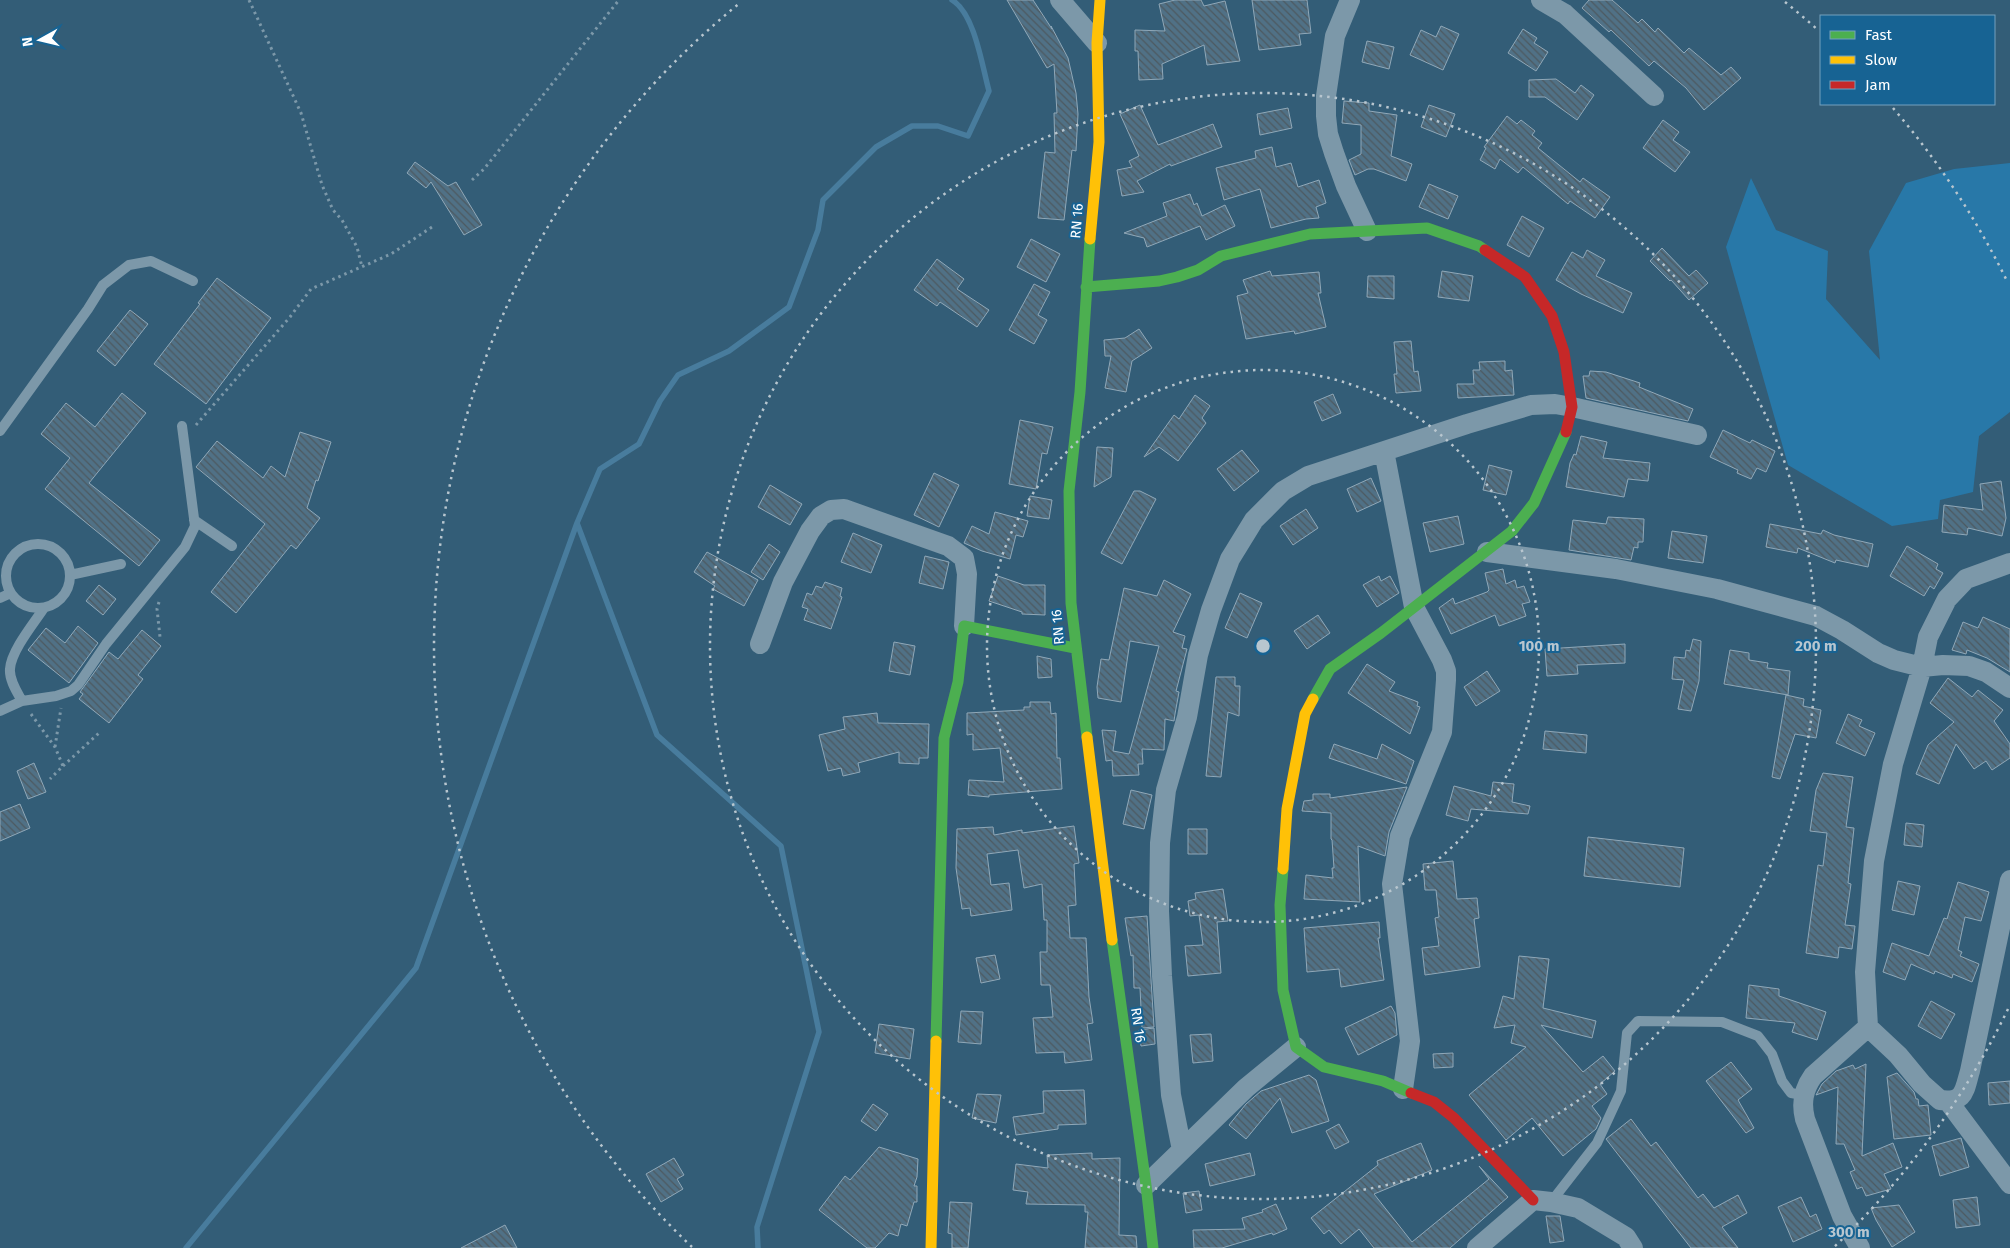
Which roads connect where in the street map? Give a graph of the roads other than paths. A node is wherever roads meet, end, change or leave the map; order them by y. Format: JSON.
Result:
{"nodes":[{"id":1,"x":1060,"y":0,"type":"edge"},
{"id":2,"x":1100,"y":0,"type":"edge"},
{"id":3,"x":1350,"y":0,"type":"edge"},
{"id":4,"x":1541,"y":0,"type":"edge"},
{"id":5,"x":1097,"y":44,"type":"junction"},
{"id":6,"x":1654,"y":96,"type":"dead end"},
{"id":7,"x":1367,"y":231,"type":"junction"},
{"id":8,"x":193,"y":281,"type":"dead end"},
{"id":9,"x":1086,"y":287,"type":"junction"},
{"id":10,"x":1572,"y":407,"type":"junction"},
{"id":11,"x":182,"y":426,"type":"dead end"},
{"id":12,"x":0,"y":431,"type":"edge"},
{"id":13,"x":1696,"y":436,"type":"dead end"},
{"id":14,"x":1384,"y":451,"type":"junction"},
{"id":15,"x":194,"y":520,"type":"junction"},
{"id":16,"x":232,"y":546,"type":"dead end"},
{"id":17,"x":1487,"y":552,"type":"junction"},
{"id":18,"x":2010,"y":563,"type":"edge"},
{"id":19,"x":121,"y":564,"type":"dead end"},
{"id":20,"x":4,"y":567,"type":"edge"},
{"id":21,"x":70,"y":575,"type":"junction"},
{"id":22,"x":11,"y":593,"type":"junction"},
{"id":23,"x":0,"y":598,"type":"edge"},
{"id":24,"x":1414,"y":607,"type":"junction"},
{"id":25,"x":44,"y":608,"type":"junction"},
{"id":26,"x":964,"y":626,"type":"junction"},
{"id":27,"x":760,"y":644,"type":"dead end"},
{"id":28,"x":1075,"y":648,"type":"junction"},
{"id":29,"x":1922,"y":667,"type":"junction"},
{"id":30,"x":2010,"y":688,"type":"edge"},
{"id":31,"x":22,"y":701,"type":"junction"},
{"id":32,"x":0,"y":711,"type":"edge"},
{"id":33,"x":2010,"y":880,"type":"edge"},
{"id":34,"x":1868,"y":1027,"type":"junction"},
{"id":35,"x":1296,"y":1048,"type":"junction"},
{"id":36,"x":1403,"y":1090,"type":"junction"},
{"id":37,"x":1803,"y":1095,"type":"junction"},
{"id":38,"x":1948,"y":1101,"type":"junction"},
{"id":39,"x":1182,"y":1150,"type":"junction"},
{"id":40,"x":2010,"y":1184,"type":"edge"},
{"id":41,"x":1146,"y":1185,"type":"junction"},
{"id":42,"x":1542,"y":1201,"type":"junction"},
{"id":43,"x":931,"y":1248,"type":"edge"},
{"id":44,"x":1153,"y":1248,"type":"edge"},
{"id":45,"x":1477,"y":1248,"type":"edge"},
{"id":46,"x":1633,"y":1248,"type":"edge"},
{"id":47,"x":1860,"y":1248,"type":"edge"}],
"edges":[{"from":1,"to":5,"type":"street"},
{"from":2,"to":5,"type":"street","name":"RN 16","number":"RN 16"},
{"from":3,"to":7,"type":"street"},
{"from":4,"to":6,"type":"street"},
{"from":5,"to":9,"type":"street","name":"RN 16","number":"RN 16"},
{"from":7,"to":9,"type":"street"},
{"from":7,"to":10,"type":"street"},
{"from":8,"to":12,"type":"lane"},
{"from":9,"to":28,"type":"street","name":"RN 16","number":"RN 16"},
{"from":10,"to":13,"type":"street"},
{"from":10,"to":14,"type":"street"},
{"from":10,"to":17,"type":"street"},
{"from":11,"to":15,"type":"lane"},
{"from":14,"to":24,"type":"street"},
{"from":14,"to":39,"type":"street"},
{"from":15,"to":16,"type":"lane"},
{"from":15,"to":31,"type":"lane"},
{"from":17,"to":24,"type":"street"},
{"from":17,"to":29,"type":"street"},
{"from":18,"to":29,"type":"street"},
{"from":19,"to":21,"type":"lane"},
{"from":20,"to":21,"type":"lane"},
{"from":20,"to":22,"type":"lane"},
{"from":21,"to":25,"type":"lane"},
{"from":22,"to":23,"type":"lane"},
{"from":22,"to":25,"type":"lane"},
{"from":24,"to":35,"type":"street"},
{"from":24,"to":36,"type":"street"},
{"from":25,"to":31,"type":"lane"},
{"from":26,"to":27,"type":"street"},
{"from":26,"to":28,"type":"street"},
{"from":26,"to":43,"type":"street"},
{"from":28,"to":41,"type":"street","name":"RN 16","number":"RN 16"},
{"from":29,"to":30,"type":"street"},
{"from":29,"to":34,"type":"street"},
{"from":31,"to":32,"type":"lane"},
{"from":33,"to":38,"type":"street"},
{"from":34,"to":37,"type":"street"},
{"from":34,"to":38,"type":"street"},
{"from":35,"to":36,"type":"street"},
{"from":35,"to":39,"type":"street"},
{"from":36,"to":42,"type":"street"},
{"from":37,"to":42,"type":"lane"},
{"from":37,"to":47,"type":"street"},
{"from":38,"to":40,"type":"street"},
{"from":39,"to":41,"type":"street"},
{"from":41,"to":44,"type":"street","name":"RN 16","number":"RN 16"},
{"from":42,"to":45,"type":"street"},
{"from":42,"to":46,"type":"street"}]}
